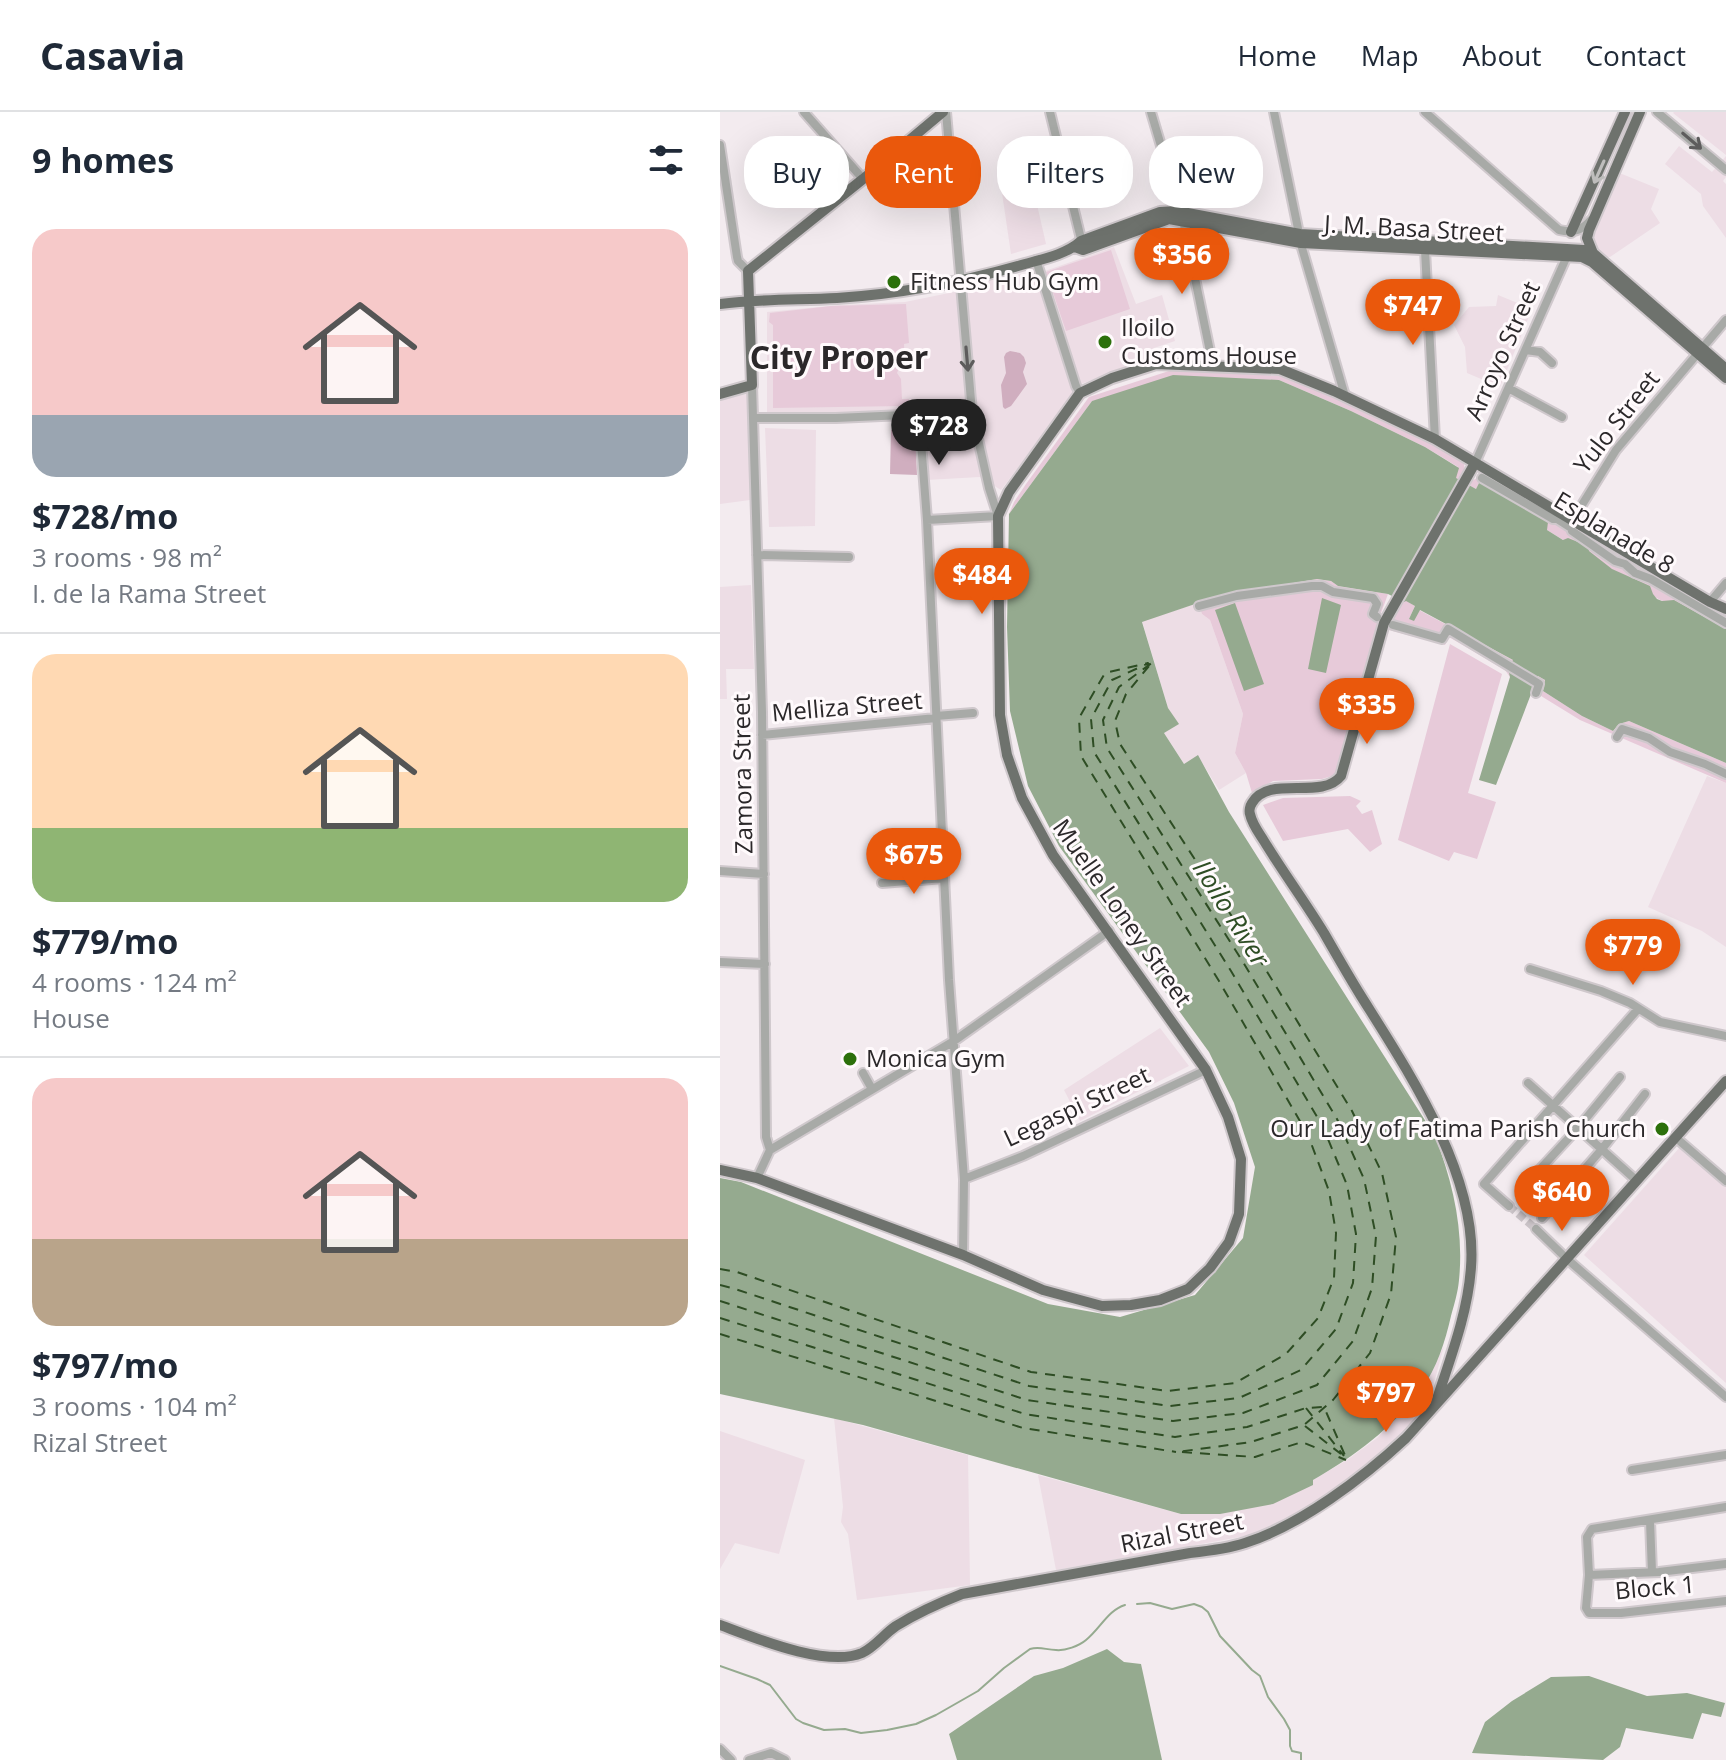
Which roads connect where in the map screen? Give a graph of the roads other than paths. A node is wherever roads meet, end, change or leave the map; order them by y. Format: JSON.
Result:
{"nodes":[{"id":1,"x":804,"y":112,"type":"edge"},
{"id":2,"x":945,"y":112,"type":"edge"},
{"id":3,"x":1050,"y":112,"type":"edge"},
{"id":4,"x":1151,"y":112,"type":"edge"},
{"id":5,"x":1274,"y":112,"type":"edge"},
{"id":6,"x":1425,"y":112,"type":"edge"},
{"id":7,"x":1625,"y":112,"type":"edge"},
{"id":8,"x":1640,"y":112,"type":"edge"},
{"id":9,"x":1657,"y":112,"type":"edge"},
{"id":10,"x":720,"y":148,"type":"edge"},
{"id":11,"x":1726,"y":170,"type":"edge"},
{"id":12,"x":863,"y":179,"type":"junction"},
{"id":13,"x":1182,"y":216,"type":"junction"},
{"id":14,"x":1594,"y":217,"type":"junction"},
{"id":15,"x":1571,"y":232,"type":"junction"},
{"id":16,"x":1300,"y":239,"type":"junction"},
{"id":17,"x":1080,"y":246,"type":"junction"},
{"id":18,"x":1425,"y":250,"type":"junction"},
{"id":19,"x":1568,"y":252,"type":"junction"},
{"id":20,"x":1593,"y":253,"type":"junction"},
{"id":21,"x":1036,"y":260,"type":"junction"},
{"id":22,"x":748,"y":271,"type":"junction"},
{"id":23,"x":960,"y":281,"type":"junction"},
{"id":24,"x":749,"y":302,"type":"junction"},
{"id":25,"x":720,"y":304,"type":"edge"},
{"id":26,"x":1726,"y":320,"type":"edge"},
{"id":27,"x":1526,"y":350,"type":"junction"},
{"id":28,"x":1699,"y":350,"type":"junction"},
{"id":29,"x":1552,"y":363,"type":"dead end"},
{"id":30,"x":1213,"y":366,"type":"junction"},
{"id":31,"x":1726,"y":369,"type":"edge"},
{"id":32,"x":1726,"y":378,"type":"edge"},
{"id":33,"x":752,"y":385,"type":"junction"},
{"id":34,"x":1510,"y":389,"type":"junction"},
{"id":35,"x":1080,"y":393,"type":"junction"},
{"id":36,"x":720,"y":394,"type":"edge"},
{"id":37,"x":1345,"y":396,"type":"junction"},
{"id":38,"x":972,"y":412,"type":"junction"},
{"id":39,"x":919,"y":416,"type":"junction"},
{"id":40,"x":1562,"y":417,"type":"dead end"},
{"id":41,"x":753,"y":418,"type":"junction"},
{"id":42,"x":1435,"y":439,"type":"junction"},
{"id":43,"x":1475,"y":463,"type":"junction"},
{"id":44,"x":1482,"y":478,"type":"dead end"},
{"id":45,"x":998,"y":516,"type":"junction"},
{"id":46,"x":927,"y":520,"type":"junction"},
{"id":47,"x":1572,"y":521,"type":"junction"},
{"id":48,"x":757,"y":555,"type":"junction"},
{"id":49,"x":849,"y":557,"type":"dead end"},
{"id":50,"x":1726,"y":583,"type":"edge"},
{"id":51,"x":1710,"y":602,"type":"junction"},
{"id":52,"x":1199,"y":606,"type":"dead end"},
{"id":53,"x":1726,"y":609,"type":"edge"},
{"id":54,"x":1377,"y":617,"type":"dead end"},
{"id":55,"x":1726,"y":623,"type":"edge"},
{"id":56,"x":1393,"y":625,"type":"dead end"},
{"id":57,"x":1538,"y":688,"type":"dead end"},
{"id":58,"x":973,"y":713,"type":"dead end"},
{"id":59,"x":936,"y":717,"type":"junction"},
{"id":60,"x":762,"y":735,"type":"junction"},
{"id":61,"x":1617,"y":737,"type":"dead end"},
{"id":62,"x":1726,"y":774,"type":"edge"},
{"id":63,"x":720,"y":871,"type":"edge"},
{"id":64,"x":764,"y":874,"type":"junction"},
{"id":65,"x":944,"y":878,"type":"junction"},
{"id":66,"x":882,"y":883,"type":"dead end"},
{"id":67,"x":1109,"y":931,"type":"junction"},
{"id":68,"x":720,"y":962,"type":"edge"},
{"id":69,"x":765,"y":964,"type":"junction"},
{"id":70,"x":1530,"y":969,"type":"dead end"},
{"id":71,"x":1638,"y":1009,"type":"junction"},
{"id":72,"x":1726,"y":1036,"type":"edge"},
{"id":73,"x":954,"y":1041,"type":"junction"},
{"id":74,"x":1206,"y":1070,"type":"junction"},
{"id":75,"x":863,"y":1073,"type":"dead end"},
{"id":76,"x":1620,"y":1077,"type":"dead end"},
{"id":77,"x":1726,"y":1081,"type":"edge"},
{"id":78,"x":1528,"y":1083,"type":"dead end"},
{"id":79,"x":872,"y":1089,"type":"junction"},
{"id":80,"x":1645,"y":1094,"type":"dead end"},
{"id":81,"x":1554,"y":1105,"type":"junction"},
{"id":82,"x":1578,"y":1128,"type":"junction"},
{"id":83,"x":1675,"y":1137,"type":"junction"},
{"id":84,"x":1602,"y":1149,"type":"junction"},
{"id":85,"x":770,"y":1150,"type":"junction"},
{"id":86,"x":720,"y":1170,"type":"edge"},
{"id":87,"x":757,"y":1178,"type":"junction"},
{"id":88,"x":964,"y":1179,"type":"junction"},
{"id":89,"x":1530,"y":1180,"type":"dead end"},
{"id":90,"x":1637,"y":1181,"type":"junction"},
{"id":91,"x":1726,"y":1181,"type":"edge"},
{"id":92,"x":1509,"y":1206,"type":"tunnel mouth"},
{"id":93,"x":1542,"y":1218,"type":"dead end"},
{"id":94,"x":1536,"y":1229,"type":"tunnel mouth"},
{"id":95,"x":963,"y":1255,"type":"junction"},
{"id":96,"x":1567,"y":1259,"type":"junction"},
{"id":97,"x":1726,"y":1397,"type":"edge"},
{"id":98,"x":1434,"y":1408,"type":"junction"},
{"id":99,"x":1726,"y":1455,"type":"edge"},
{"id":100,"x":1632,"y":1470,"type":"dead end"},
{"id":101,"x":1726,"y":1507,"type":"edge"},
{"id":102,"x":1650,"y":1521,"type":"junction"},
{"id":103,"x":1726,"y":1564,"type":"edge"},
{"id":104,"x":1652,"y":1572,"type":"junction"},
{"id":105,"x":1589,"y":1575,"type":"junction"},
{"id":106,"x":1726,"y":1601,"type":"edge"},
{"id":107,"x":720,"y":1625,"type":"edge"},
{"id":108,"x":720,"y":1749,"type":"edge"},
{"id":109,"x":731,"y":1760,"type":"edge"},
{"id":110,"x":749,"y":1760,"type":"edge"},
{"id":111,"x":785,"y":1760,"type":"edge"}],
"edges":[{"from":1,"to":12,"type":"street"},
{"from":2,"to":12,"type":"main road"},
{"from":2,"to":23,"type":"street"},
{"from":3,"to":17,"type":"street"},
{"from":4,"to":13,"type":"street"},
{"from":5,"to":16,"type":"street"},
{"from":6,"to":15,"type":"street"},
{"from":7,"to":15,"type":"main road","one_way":true},
{"from":8,"to":14,"type":"main road"},
{"from":9,"to":11,"type":"street","one_way":true},
{"from":10,"to":22,"type":"street"},
{"from":12,"to":22,"type":"main road"},
{"from":13,"to":16,"type":"main road","name":"J. M. Basa Street"},
{"from":13,"to":17,"type":"main road","name":"J. M. Basa Street"},
{"from":13,"to":30,"type":"street"},
{"from":14,"to":15,"type":"street"},
{"from":14,"to":20,"type":"main road"},
{"from":16,"to":18,"type":"main road","name":"J. M. Basa Street"},
{"from":16,"to":19,"type":"main road","name":"J. M. Basa Street"},
{"from":16,"to":37,"type":"street"},
{"from":17,"to":21,"type":"main road","name":"J. M. Basa Street"},
{"from":18,"to":19,"type":"main road","name":"J. M. Basa Street"},
{"from":18,"to":42,"type":"street"},
{"from":19,"to":20,"type":"main road"},
{"from":19,"to":27,"type":"street","name":"Arroyo Street"},
{"from":19,"to":28,"type":"main road"},
{"from":20,"to":28,"type":"main road"},
{"from":21,"to":23,"type":"main road","name":"J. M. Basa Street"},
{"from":21,"to":35,"type":"street"},
{"from":22,"to":24,"type":"main road","name":"Zamora Street"},
{"from":23,"to":24,"type":"main road","name":"J. M. Basa Street"},
{"from":23,"to":38,"type":"street","one_way":true},
{"from":24,"to":25,"type":"main road","name":"J. M. Basa Street"},
{"from":24,"to":33,"type":"main road","name":"Zamora Street"},
{"from":26,"to":28,"type":"street","name":"Yulo Street"},
{"from":27,"to":29,"type":"street"},
{"from":27,"to":34,"type":"street","name":"Arroyo Street"},
{"from":28,"to":31,"type":"main road"},
{"from":28,"to":32,"type":"main road"},
{"from":28,"to":47,"type":"street","name":"Yulo Street"},
{"from":30,"to":35,"type":"main road"},
{"from":30,"to":37,"type":"main road"},
{"from":33,"to":36,"type":"main road"},
{"from":33,"to":41,"type":"street","name":"Zamora Street"},
{"from":34,"to":40,"type":"street"},
{"from":34,"to":43,"type":"street","name":"Arroyo Street"},
{"from":35,"to":45,"type":"main road","name":"Muelle Loney Street"},
{"from":37,"to":42,"type":"main road"},
{"from":38,"to":39,"type":"street"},
{"from":38,"to":45,"type":"street"},
{"from":39,"to":41,"type":"street"},
{"from":39,"to":46,"type":"street"},
{"from":41,"to":48,"type":"street","name":"Zamora Street"},
{"from":42,"to":43,"type":"main road"},
{"from":43,"to":47,"type":"main road"},
{"from":43,"to":98,"type":"main road"},
{"from":44,"to":55,"type":"street","name":"Esplanade 8"},
{"from":45,"to":46,"type":"street"},
{"from":45,"to":67,"type":"main road","name":"Muelle Loney Street"},
{"from":46,"to":59,"type":"street"},
{"from":47,"to":51,"type":"main road"},
{"from":48,"to":49,"type":"street"},
{"from":48,"to":60,"type":"street","name":"Zamora Street"},
{"from":50,"to":51,"type":"street"},
{"from":51,"to":53,"type":"main road"},
{"from":52,"to":54,"type":"street"},
{"from":56,"to":57,"type":"street"},
{"from":58,"to":59,"type":"street","name":"Melliza Street"},
{"from":59,"to":60,"type":"street","name":"Melliza Street"},
{"from":59,"to":65,"type":"street"},
{"from":60,"to":64,"type":"street","name":"Zamora Street"},
{"from":61,"to":62,"type":"street"},
{"from":63,"to":64,"type":"street"},
{"from":64,"to":69,"type":"street","name":"Zamora Street"},
{"from":65,"to":66,"type":"street"},
{"from":65,"to":73,"type":"street"},
{"from":67,"to":73,"type":"street"},
{"from":67,"to":74,"type":"main road","name":"Muelle Loney Street"},
{"from":68,"to":69,"type":"street"},
{"from":69,"to":85,"type":"street","name":"Zamora Street"},
{"from":70,"to":71,"type":"street"},
{"from":71,"to":72,"type":"street"},
{"from":71,"to":81,"type":"street"},
{"from":73,"to":79,"type":"street"},
{"from":73,"to":88,"type":"street"},
{"from":74,"to":88,"type":"street","name":"Legaspi Street"},
{"from":74,"to":95,"type":"main road","name":"Muelle Loney Street"},
{"from":75,"to":79,"type":"street"},
{"from":76,"to":82,"type":"street"},
{"from":77,"to":83,"type":"main road","name":"Rizal Street"},
{"from":78,"to":81,"type":"street"},
{"from":79,"to":85,"type":"street"},
{"from":80,"to":84,"type":"street"},
{"from":81,"to":82,"type":"street"},
{"from":81,"to":92,"type":"street"},
{"from":82,"to":84,"type":"street"},
{"from":82,"to":89,"type":"street"},
{"from":83,"to":90,"type":"main road","name":"Rizal Street"},
{"from":83,"to":91,"type":"street"},
{"from":84,"to":90,"type":"street"},
{"from":84,"to":93,"type":"street"},
{"from":85,"to":87,"type":"street"},
{"from":86,"to":87,"type":"main road","name":"Muelle Loney Street"},
{"from":87,"to":95,"type":"main road","name":"Muelle Loney Street"},
{"from":88,"to":95,"type":"street"},
{"from":90,"to":96,"type":"main road","name":"Rizal Street"},
{"from":94,"to":96,"type":"street"},
{"from":96,"to":97,"type":"street"},
{"from":96,"to":98,"type":"main road","name":"Rizal Street"},
{"from":98,"to":107,"type":"main road","name":"Rizal Street"},
{"from":99,"to":100,"type":"street"},
{"from":101,"to":102,"type":"street"},
{"from":102,"to":104,"type":"street"},
{"from":102,"to":105,"type":"street"},
{"from":103,"to":104,"type":"street"},
{"from":104,"to":105,"type":"street"},
{"from":105,"to":106,"type":"street","name":"Block 1"},
{"from":108,"to":109,"type":"street"},
{"from":110,"to":111,"type":"street"}]}
